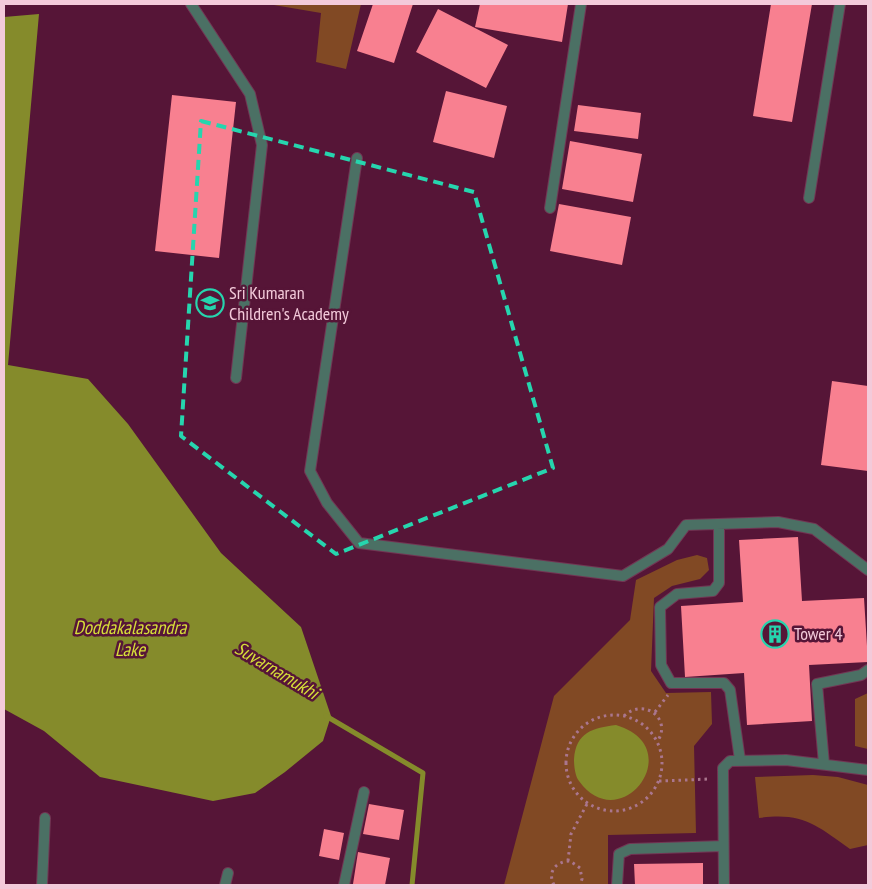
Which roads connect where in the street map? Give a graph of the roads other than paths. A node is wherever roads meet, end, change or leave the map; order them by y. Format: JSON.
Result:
{"nodes":[{"id":1,"x":191,"y":4,"type":"edge"},
{"id":2,"x":581,"y":4,"type":"edge"},
{"id":3,"x":840,"y":4,"type":"edge"},
{"id":4,"x":357,"y":158,"type":"dead end"},
{"id":5,"x":809,"y":198,"type":"dead end"},
{"id":6,"x":550,"y":208,"type":"dead end"},
{"id":7,"x":236,"y":378,"type":"dead end"},
{"id":8,"x":719,"y":525,"type":"junction"},
{"id":9,"x":868,"y":570,"type":"edge"},
{"id":10,"x":868,"y":670,"type":"edge"},
{"id":11,"x":740,"y":760,"type":"junction"},
{"id":12,"x":824,"y":764,"type":"junction"},
{"id":13,"x":868,"y":770,"type":"edge"},
{"id":14,"x":364,"y":792,"type":"dead end"},
{"id":15,"x":44,"y":818,"type":"dead end"},
{"id":16,"x":723,"y":846,"type":"junction"},
{"id":17,"x":228,"y":873,"type":"dead end"},
{"id":18,"x":42,"y":885,"type":"edge"},
{"id":19,"x":226,"y":885,"type":"edge"},
{"id":20,"x":344,"y":885,"type":"edge"},
{"id":21,"x":618,"y":885,"type":"edge"},
{"id":22,"x":724,"y":885,"type":"edge"}],
"edges":[{"from":1,"to":7,"type":"street"},
{"from":2,"to":6,"type":"street"},
{"from":3,"to":5,"type":"street"},
{"from":4,"to":8,"type":"street"},
{"from":8,"to":9,"type":"street"},
{"from":8,"to":11,"type":"street"},
{"from":10,"to":12,"type":"street"},
{"from":11,"to":12,"type":"street"},
{"from":11,"to":16,"type":"street"},
{"from":12,"to":13,"type":"street"},
{"from":14,"to":20,"type":"street"},
{"from":15,"to":18,"type":"street"},
{"from":16,"to":21,"type":"street"},
{"from":16,"to":22,"type":"street"},
{"from":17,"to":19,"type":"street"}]}
